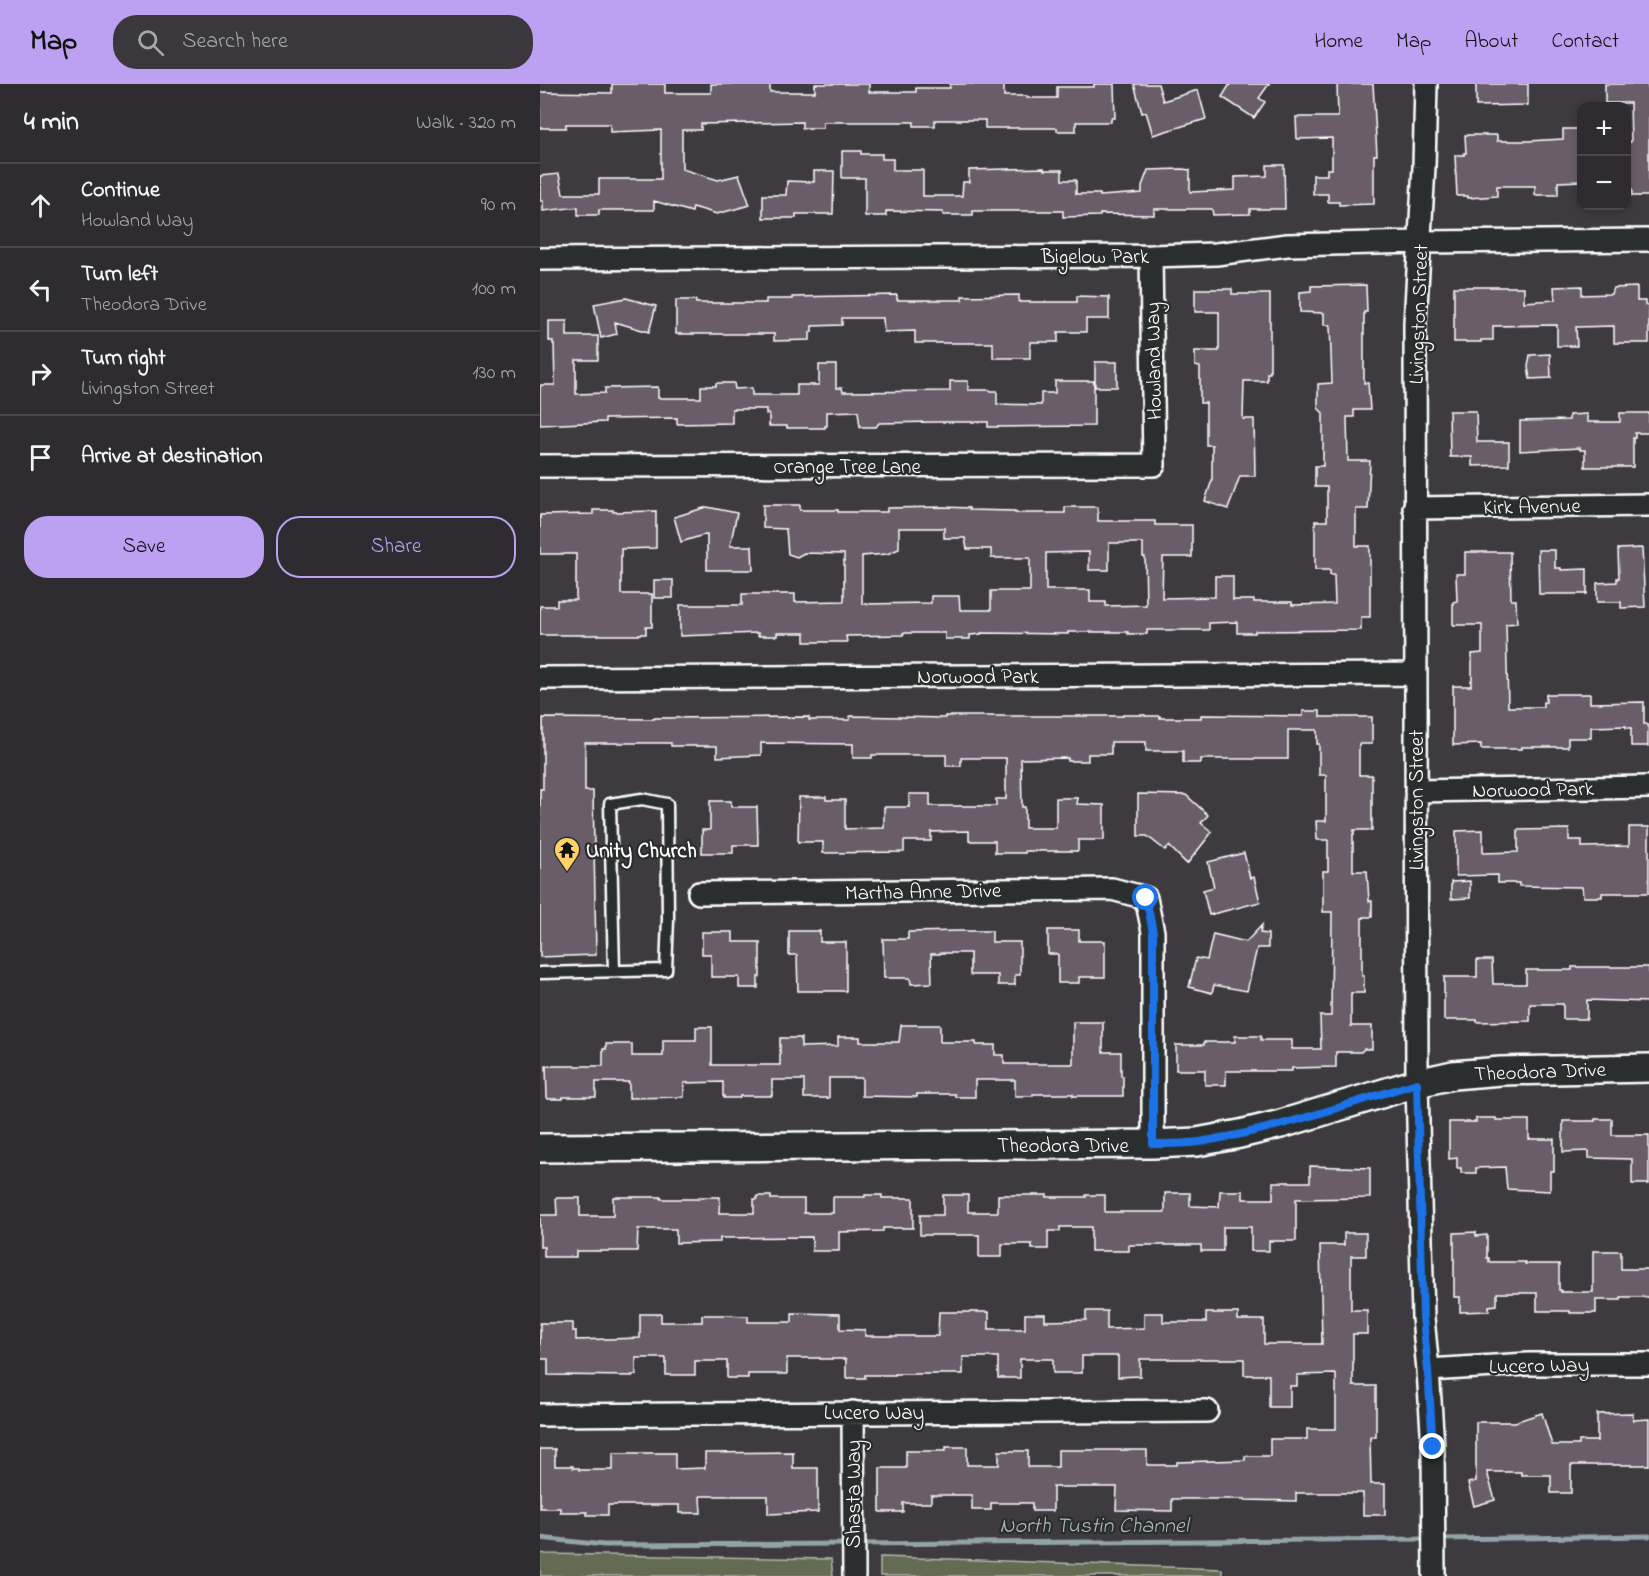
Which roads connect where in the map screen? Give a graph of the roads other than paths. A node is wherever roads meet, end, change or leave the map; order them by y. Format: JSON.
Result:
{"nodes":[{"id":1,"x":1426,"y":84,"type":"edge"},
{"id":2,"x":1649,"y":240,"type":"edge"},
{"id":3,"x":1420,"y":242,"type":"junction"},
{"id":4,"x":1151,"y":256,"type":"junction"},
{"id":5,"x":540,"y":259,"type":"edge"},
{"id":6,"x":1154,"y":465,"type":"joint"},
{"id":7,"x":540,"y":466,"type":"edge"},
{"id":8,"x":1649,"y":505,"type":"edge"},
{"id":9,"x":1414,"y":508,"type":"junction"},
{"id":10,"x":1415,"y":674,"type":"junction"},
{"id":11,"x":540,"y":678,"type":"edge"},
{"id":12,"x":1649,"y":787,"type":"edge"},
{"id":13,"x":1416,"y":791,"type":"junction"},
{"id":14,"x":699,"y":893,"type":"dead end"},
{"id":15,"x":614,"y":971,"type":"junction"},
{"id":16,"x":540,"y":973,"type":"edge"},
{"id":17,"x":1649,"y":1068,"type":"edge"},
{"id":18,"x":1417,"y":1083,"type":"junction"},
{"id":19,"x":1153,"y":1144,"type":"junction"},
{"id":20,"x":540,"y":1148,"type":"edge"},
{"id":21,"x":1649,"y":1364,"type":"edge"},
{"id":22,"x":1428,"y":1370,"type":"junction"},
{"id":23,"x":1207,"y":1411,"type":"dead end"},
{"id":24,"x":853,"y":1412,"type":"junction"},
{"id":25,"x":540,"y":1415,"type":"edge"},
{"id":26,"x":854,"y":1570,"type":"edge"},
{"id":27,"x":1434,"y":1576,"type":"edge"}],
"edges":[{"from":1,"to":3,"type":"street","name":"Livingston Street"},
{"from":2,"to":3,"type":"street","name":"Bigelow Park"},
{"from":3,"to":4,"type":"street","name":"Bigelow Park"},
{"from":3,"to":9,"type":"street","name":"Livingston Street"},
{"from":4,"to":5,"type":"street","name":"Bigelow Park"},
{"from":4,"to":6,"type":"street","name":"Howland Way"},
{"from":6,"to":7,"type":"street","name":"Orange Tree Lane"},
{"from":8,"to":9,"type":"street","name":"Kirk Avenue"},
{"from":9,"to":10,"type":"street","name":"Livingston Street"},
{"from":10,"to":11,"type":"street","name":"Norwood Park"},
{"from":10,"to":13,"type":"street","name":"Livingston Street"},
{"from":12,"to":13,"type":"street","name":"Norwood Park"},
{"from":13,"to":18,"type":"street","name":"Livingston Street"},
{"from":14,"to":19,"type":"street","name":"Martha Anne Drive"},
{"from":15,"to":15,"type":"lane"},
{"from":15,"to":16,"type":"lane"},
{"from":17,"to":18,"type":"street","name":"Theodora Drive"},
{"from":18,"to":19,"type":"street","name":"Theodora Drive"},
{"from":18,"to":22,"type":"street","name":"Livingston Street"},
{"from":19,"to":20,"type":"street","name":"Theodora Drive"},
{"from":21,"to":22,"type":"street","name":"Lucero Way"},
{"from":22,"to":27,"type":"street","name":"Livingston Street"},
{"from":23,"to":24,"type":"street","name":"Lucero Way"},
{"from":24,"to":25,"type":"street","name":"Lucero Way"},
{"from":24,"to":26,"type":"street","name":"Shasta Way"}]}
